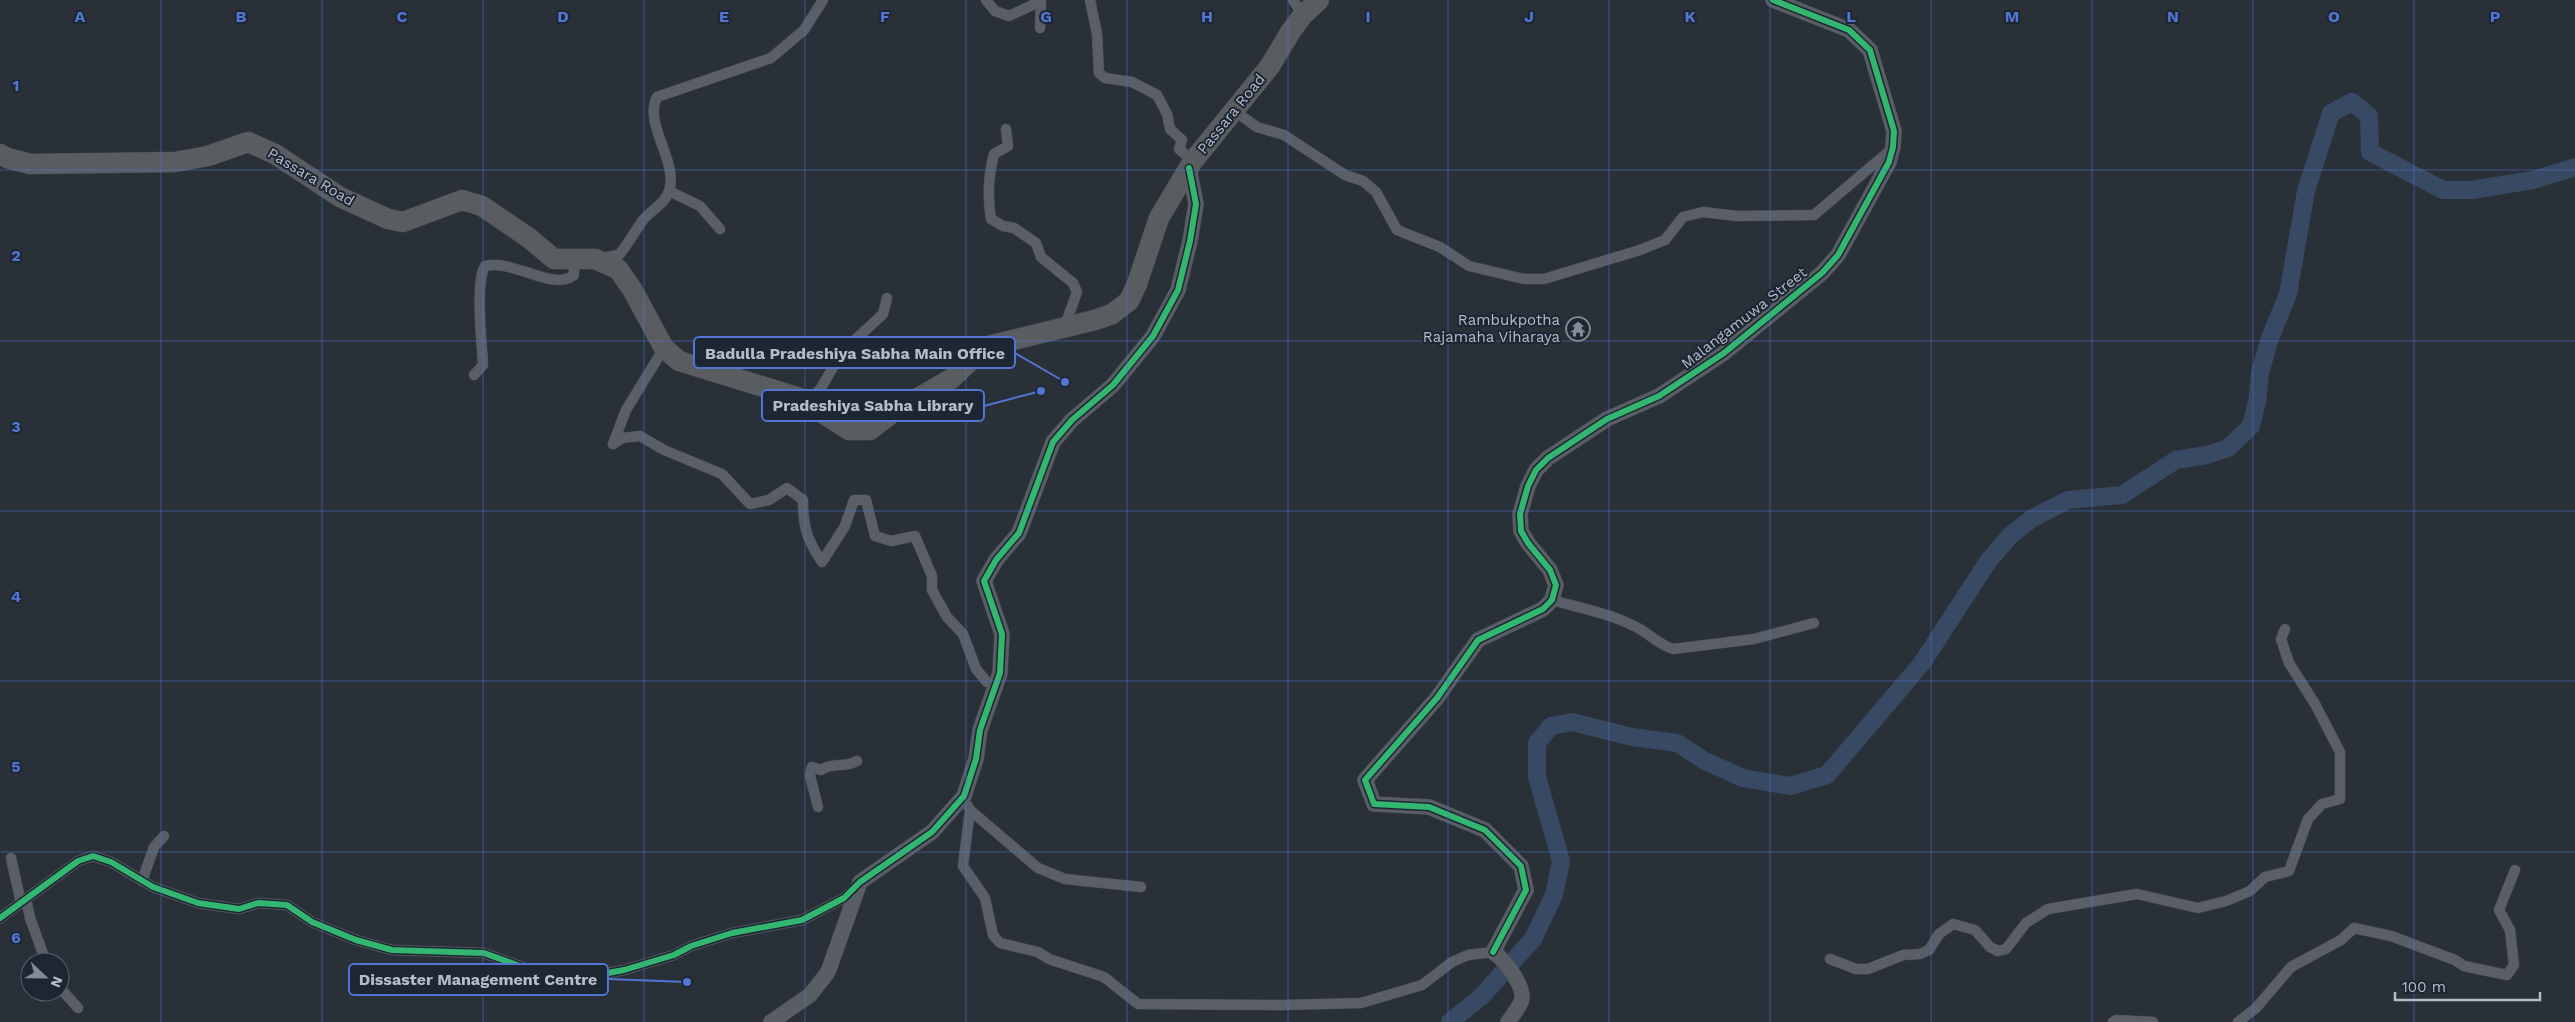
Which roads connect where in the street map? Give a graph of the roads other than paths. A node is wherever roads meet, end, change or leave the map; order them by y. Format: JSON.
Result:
{"nodes":[{"id":1,"x":823,"y":0,"type":"edge"},
{"id":2,"x":986,"y":0,"type":"edge"},
{"id":3,"x":1090,"y":0,"type":"edge"},
{"id":4,"x":1319,"y":0,"type":"edge"},
{"id":5,"x":1773,"y":0,"type":"edge"},
{"id":6,"x":1042,"y":1,"type":"edge"},
{"id":7,"x":1298,"y":8,"type":"edge"},
{"id":8,"x":1040,"y":28,"type":"dead end"},
{"id":9,"x":1233,"y":110,"type":"junction"},
{"id":10,"x":1006,"y":128,"type":"dead end"},
{"id":11,"x":1893,"y":147,"type":"junction"},
{"id":12,"x":0,"y":154,"type":"edge"},
{"id":13,"x":1191,"y":164,"type":"junction"},
{"id":14,"x":669,"y":191,"type":"junction"},
{"id":15,"x":720,"y":229,"type":"dead end"},
{"id":16,"x":574,"y":259,"type":"junction"},
{"id":17,"x":595,"y":259,"type":"junction"},
{"id":18,"x":888,"y":298,"type":"dead end"},
{"id":19,"x":1060,"y":328,"type":"junction"},
{"id":20,"x":664,"y":348,"type":"junction"},
{"id":21,"x":474,"y":375,"type":"dead end"},
{"id":22,"x":807,"y":403,"type":"junction"},
{"id":23,"x":1552,"y":600,"type":"junction"},
{"id":24,"x":1814,"y":622,"type":"dead end"},
{"id":25,"x":2285,"y":629,"type":"dead end"},
{"id":26,"x":987,"y":682,"type":"dead end"},
{"id":27,"x":857,"y":761,"type":"dead end"},
{"id":28,"x":967,"y":803,"type":"junction"},
{"id":29,"x":818,"y":807,"type":"dead end"},
{"id":30,"x":164,"y":836,"type":"dead end"},
{"id":31,"x":12,"y":858,"type":"dead end"},
{"id":32,"x":2515,"y":870,"type":"dead end"},
{"id":33,"x":142,"y":881,"type":"junction"},
{"id":34,"x":860,"y":882,"type":"junction"},
{"id":35,"x":1141,"y":887,"type":"dead end"},
{"id":36,"x":24,"y":901,"type":"junction"},
{"id":37,"x":0,"y":918,"type":"edge"},
{"id":38,"x":42,"y":952,"type":"edge"},
{"id":39,"x":1498,"y":955,"type":"junction"},
{"id":40,"x":1830,"y":958,"type":"dead end"},
{"id":41,"x":70,"y":999,"type":"edge"},
{"id":42,"x":78,"y":1008,"type":"dead end"},
{"id":43,"x":771,"y":1022,"type":"edge"},
{"id":44,"x":1508,"y":1022,"type":"edge"},
{"id":45,"x":2113,"y":1022,"type":"edge"},
{"id":46,"x":2153,"y":1022,"type":"edge"},
{"id":47,"x":2238,"y":1022,"type":"edge"}],
"edges":[{"from":1,"to":14,"type":"street"},
{"from":2,"to":6,"type":"street"},
{"from":3,"to":13,"type":"street"},
{"from":4,"to":7,"type":"highway","name":"Passara Road"},
{"from":5,"to":11,"type":"street","name":"Malangamuwa Street"},
{"from":6,"to":8,"type":"street"},
{"from":7,"to":9,"type":"highway","name":"Passara Road"},
{"from":9,"to":11,"type":"street"},
{"from":9,"to":13,"type":"highway","name":"Passara Road"},
{"from":10,"to":19,"type":"street"},
{"from":11,"to":23,"type":"street","name":"Malangamuwa Street"},
{"from":12,"to":16,"type":"highway","name":"Passara Road"},
{"from":13,"to":19,"type":"highway","name":"Passara Road"},
{"from":13,"to":28,"type":"street"},
{"from":14,"to":15,"type":"street"},
{"from":14,"to":17,"type":"street"},
{"from":16,"to":17,"type":"highway","name":"Passara Road"},
{"from":16,"to":21,"type":"street"},
{"from":17,"to":20,"type":"highway","name":"Passara Road"},
{"from":18,"to":22,"type":"street"},
{"from":19,"to":22,"type":"highway","name":"Passara Road"},
{"from":20,"to":22,"type":"highway","name":"Passara Road"},
{"from":20,"to":26,"type":"street"},
{"from":23,"to":24,"type":"street"},
{"from":23,"to":39,"type":"street"},
{"from":25,"to":40,"type":"street"},
{"from":27,"to":29,"type":"street"},
{"from":28,"to":34,"type":"street"},
{"from":28,"to":35,"type":"street"},
{"from":28,"to":39,"type":"street"},
{"from":30,"to":33,"type":"street"},
{"from":31,"to":36,"type":"street"},
{"from":32,"to":47,"type":"street"},
{"from":33,"to":34,"type":"street"},
{"from":33,"to":36,"type":"street"},
{"from":34,"to":43,"type":"street"},
{"from":36,"to":37,"type":"street"},
{"from":36,"to":38,"type":"street"},
{"from":39,"to":44,"type":"street"},
{"from":41,"to":42,"type":"street"},
{"from":45,"to":46,"type":"street"}]}
